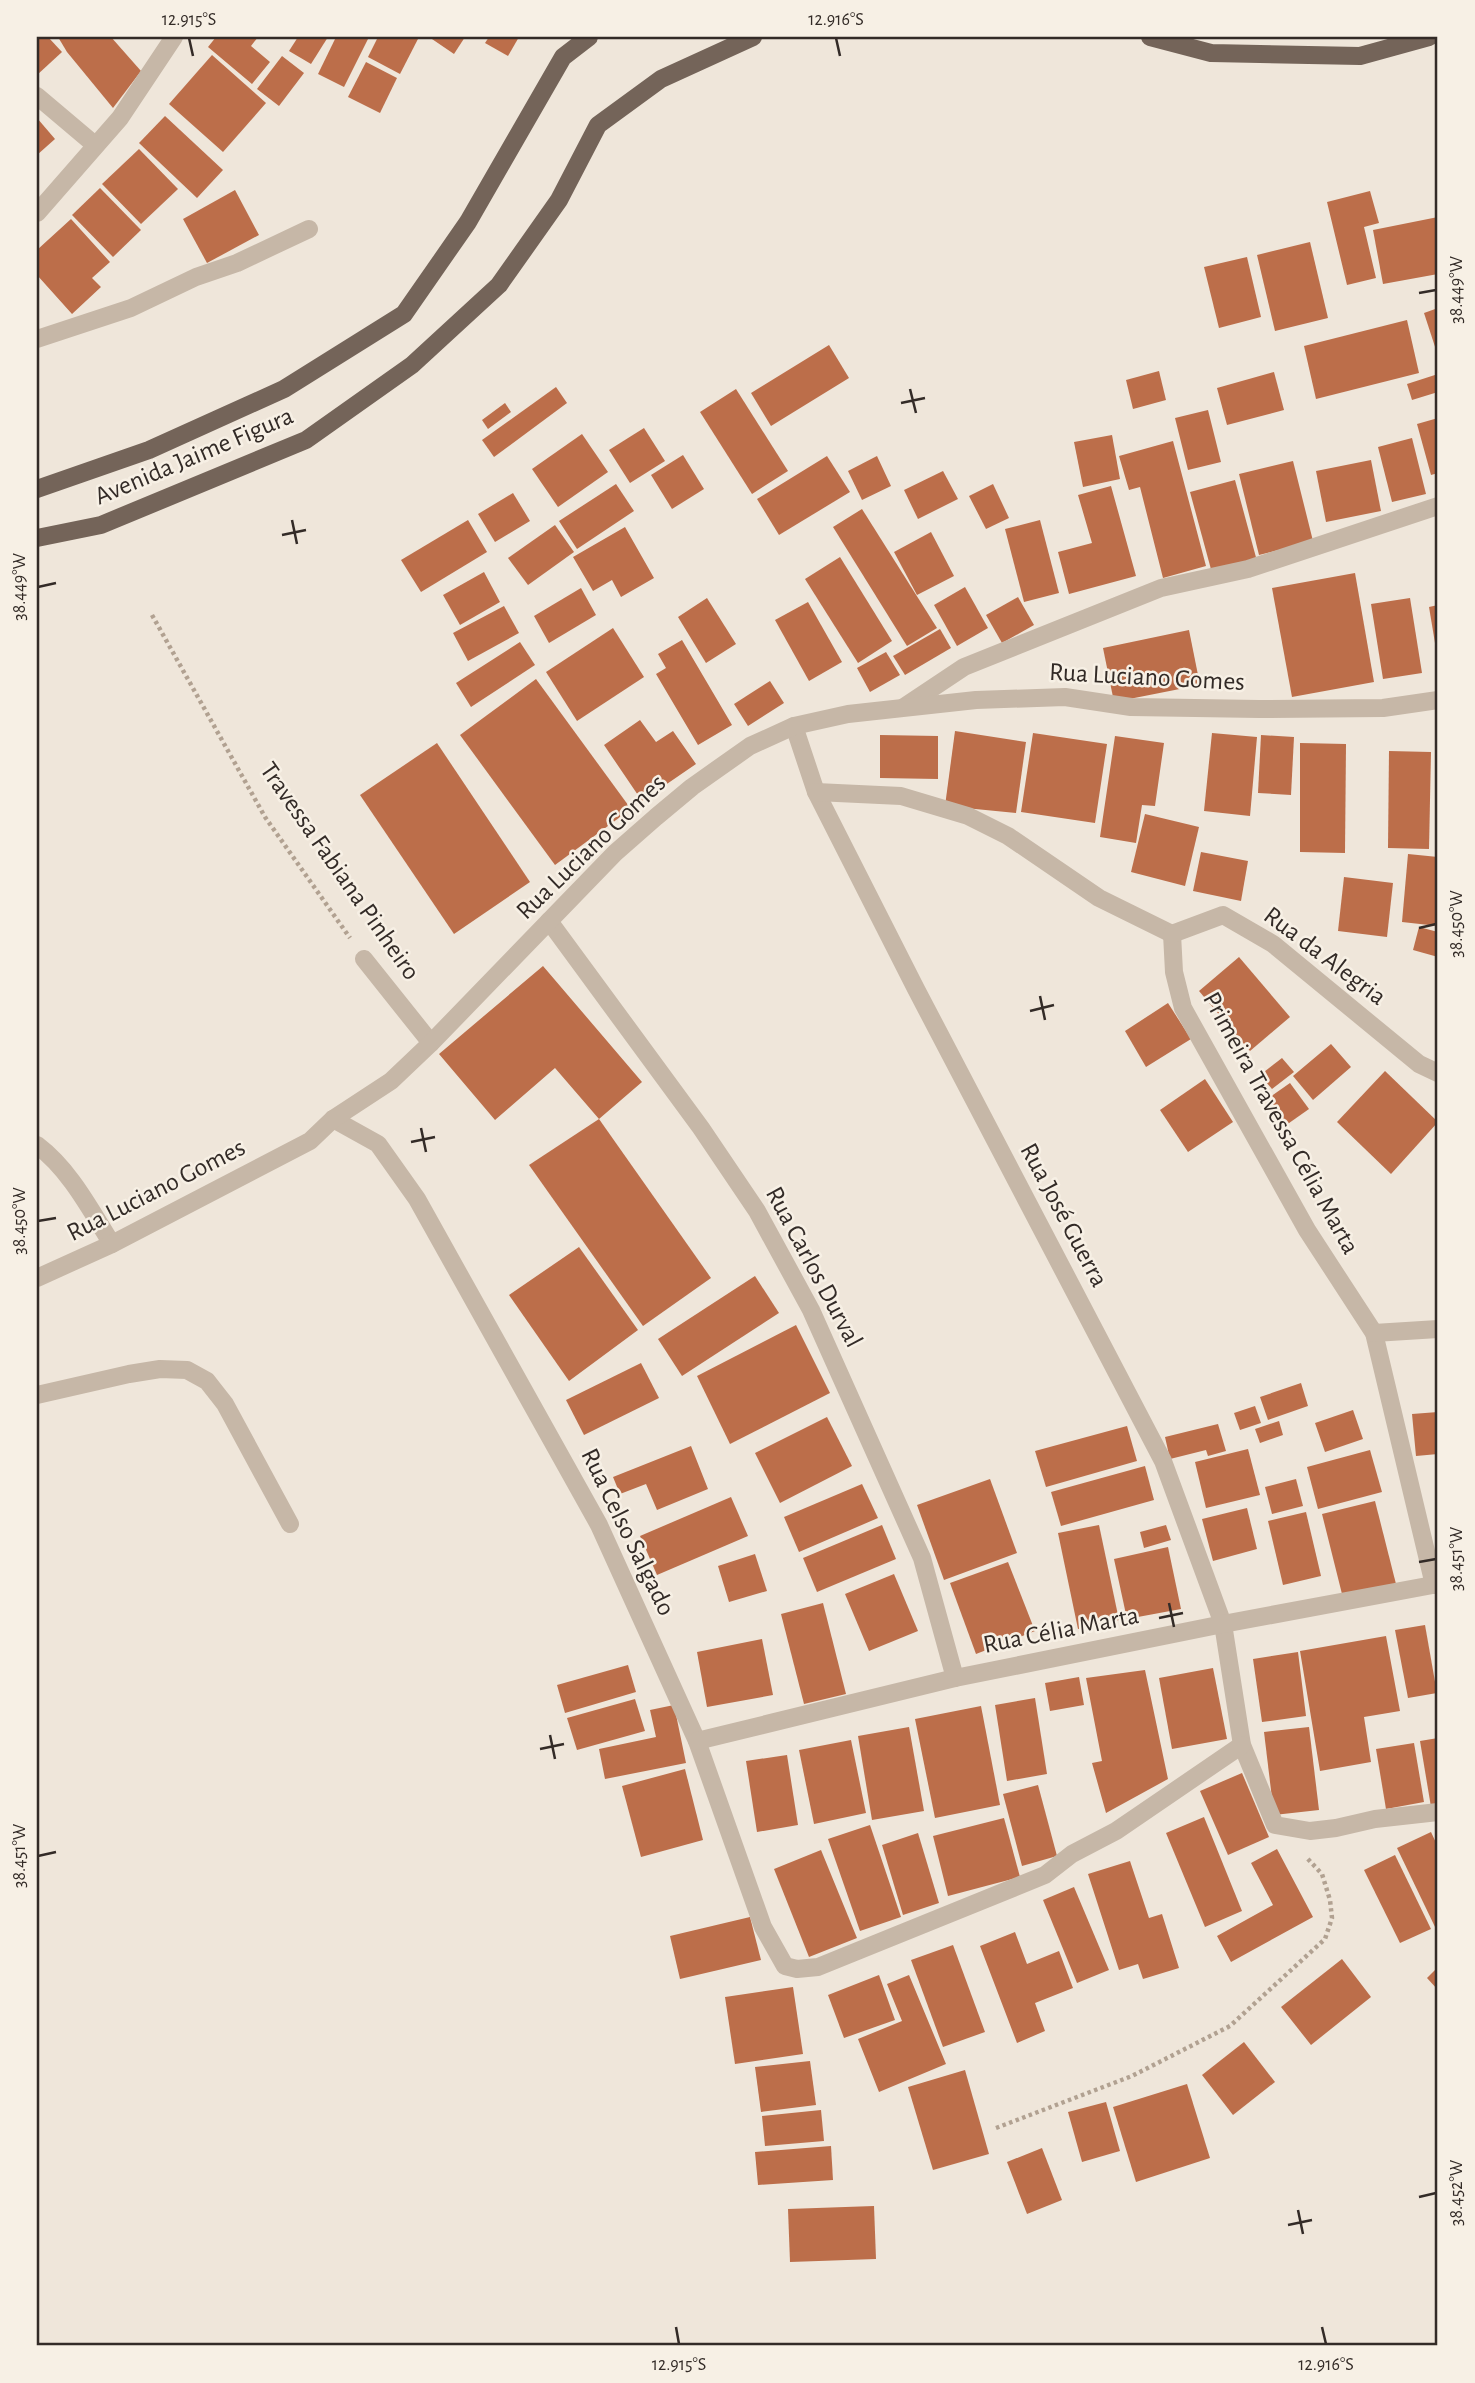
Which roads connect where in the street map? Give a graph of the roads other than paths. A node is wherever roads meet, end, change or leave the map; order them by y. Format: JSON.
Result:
{"nodes":[{"id":1,"x":174,"y":37,"type":"edge"},
{"id":2,"x":589,"y":37,"type":"edge"},
{"id":3,"x":752,"y":37,"type":"edge"},
{"id":4,"x":1150,"y":37,"type":"edge"},
{"id":5,"x":1429,"y":37,"type":"edge"},
{"id":6,"x":37,"y":96,"type":"edge"},
{"id":7,"x":95,"y":145,"type":"junction"},
{"id":8,"x":37,"y":213,"type":"edge"},
{"id":9,"x":309,"y":229,"type":"dead end"},
{"id":10,"x":37,"y":339,"type":"edge"},
{"id":11,"x":37,"y":489,"type":"edge"},
{"id":12,"x":1438,"y":506,"type":"edge"},
{"id":13,"x":37,"y":538,"type":"edge"},
{"id":14,"x":1438,"y":700,"type":"edge"},
{"id":15,"x":902,"y":709,"type":"junction"},
{"id":16,"x":794,"y":726,"type":"junction"},
{"id":17,"x":816,"y":792,"type":"junction"},
{"id":18,"x":549,"y":921,"type":"junction"},
{"id":19,"x":1172,"y":933,"type":"junction"},
{"id":20,"x":364,"y":959,"type":"road end"},
{"id":21,"x":431,"y":1043,"type":"junction"},
{"id":22,"x":1438,"y":1073,"type":"edge"},
{"id":23,"x":333,"y":1119,"type":"junction"},
{"id":24,"x":37,"y":1145,"type":"edge"},
{"id":25,"x":111,"y":1244,"type":"junction"},
{"id":26,"x":37,"y":1278,"type":"edge"},
{"id":27,"x":1438,"y":1329,"type":"edge"},
{"id":28,"x":1374,"y":1333,"type":"junction"},
{"id":29,"x":37,"y":1395,"type":"edge"},
{"id":30,"x":290,"y":1524,"type":"dead end"},
{"id":31,"x":1436,"y":1584,"type":"edge"},
{"id":32,"x":1223,"y":1624,"type":"junction"},
{"id":33,"x":956,"y":1678,"type":"junction"},
{"id":34,"x":697,"y":1741,"type":"junction"},
{"id":35,"x":1242,"y":1745,"type":"junction"},
{"id":36,"x":1438,"y":1812,"type":"edge"}],
"edges":[{"from":1,"to":7,"type":"street"},
{"from":2,"to":11,"type":"main road","name":"Avenida Jaime Figura"},
{"from":3,"to":13,"type":"main road","name":"Avenida Jaime Figura"},
{"from":4,"to":5,"type":"main road"},
{"from":6,"to":7,"type":"street"},
{"from":7,"to":8,"type":"street"},
{"from":9,"to":10,"type":"street"},
{"from":12,"to":15,"type":"street"},
{"from":14,"to":15,"type":"street","name":"Rua Luciano Gomes"},
{"from":15,"to":16,"type":"street","name":"Rua Luciano Gomes"},
{"from":16,"to":17,"type":"street","name":"Rua José Guerra"},
{"from":16,"to":18,"type":"street","name":"Rua Luciano Gomes"},
{"from":17,"to":19,"type":"street"},
{"from":17,"to":32,"type":"street","name":"Rua José Guerra"},
{"from":18,"to":21,"type":"street","name":"Rua Luciano Gomes"},
{"from":18,"to":33,"type":"street","name":"Rua Carlos Durval"},
{"from":19,"to":22,"type":"street","name":"Rua da Alegria"},
{"from":19,"to":28,"type":"street","name":"Primeira Travessa Célia Marta"},
{"from":20,"to":21,"type":"street","name":"Travessa Fabiana Pinheiro"},
{"from":21,"to":23,"type":"street","name":"Rua Luciano Gomes"},
{"from":23,"to":25,"type":"street","name":"Rua Luciano Gomes"},
{"from":23,"to":34,"type":"street","name":"Rua Celso Salgado"},
{"from":24,"to":25,"type":"street"},
{"from":25,"to":26,"type":"street","name":"Rua Luciano Gomes"},
{"from":27,"to":28,"type":"street"},
{"from":28,"to":31,"type":"street","name":"Primeira Travessa Célia Marta"},
{"from":29,"to":30,"type":"street"},
{"from":31,"to":32,"type":"street","name":"Rua Célia Marta"},
{"from":32,"to":33,"type":"street","name":"Rua Célia Marta"},
{"from":32,"to":35,"type":"street","name":"Rua José Guerra"},
{"from":33,"to":34,"type":"street","name":"Rua Célia Marta"},
{"from":34,"to":35,"type":"street","name":"Rua Celso Salgado"},
{"from":35,"to":36,"type":"street","name":"Rua José Guerra"}]}
